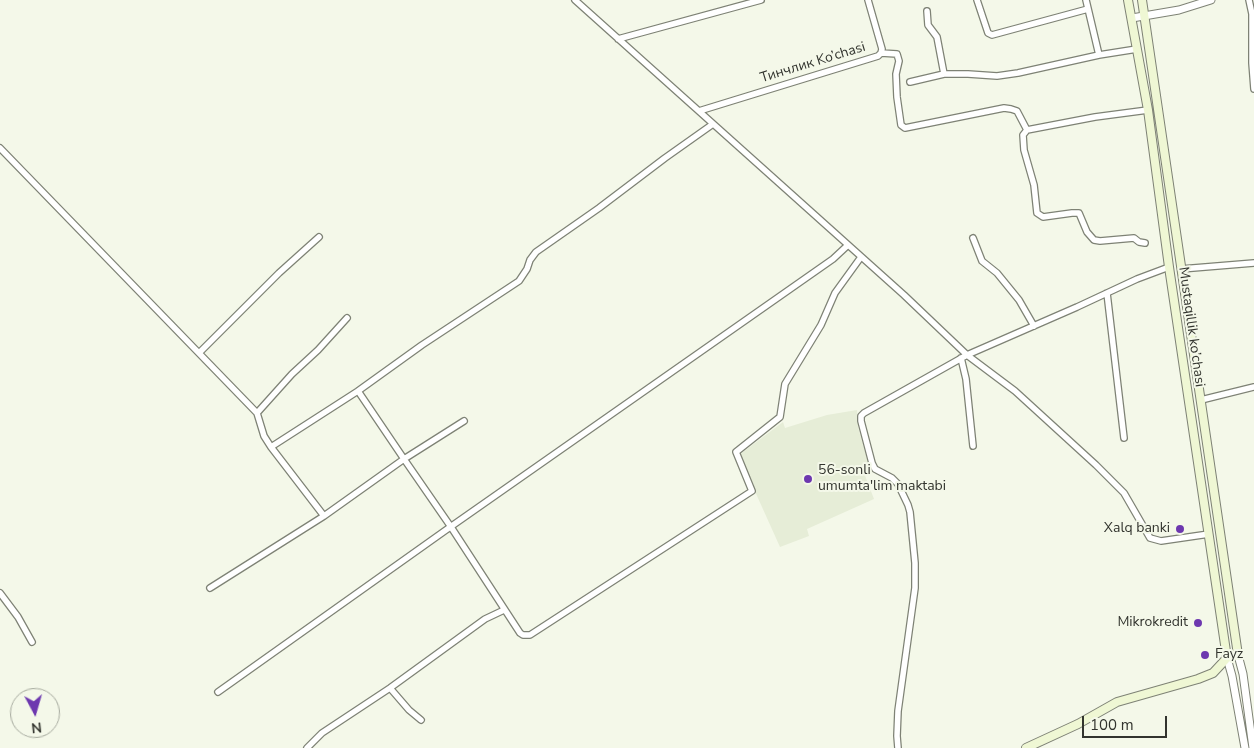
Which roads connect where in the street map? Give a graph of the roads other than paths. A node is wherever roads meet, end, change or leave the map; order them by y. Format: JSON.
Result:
{"nodes":[{"id":1,"x":575,"y":0,"type":"edge"},
{"id":2,"x":761,"y":0,"type":"edge"},
{"id":3,"x":868,"y":0,"type":"edge"},
{"id":4,"x":978,"y":0,"type":"edge"},
{"id":5,"x":1086,"y":0,"type":"edge"},
{"id":6,"x":1128,"y":0,"type":"edge"},
{"id":7,"x":1142,"y":0,"type":"edge"},
{"id":8,"x":1211,"y":0,"type":"edge"},
{"id":9,"x":1249,"y":0,"type":"edge"},
{"id":10,"x":1088,"y":9,"type":"junction"},
{"id":11,"x":927,"y":12,"type":"dead end"},
{"id":12,"x":1145,"y":16,"type":"junction"},
{"id":13,"x":1132,"y":18,"type":"junction"},
{"id":14,"x":618,"y":39,"type":"junction"},
{"id":15,"x":1137,"y":49,"type":"junction"},
{"id":16,"x":881,"y":54,"type":"junction"},
{"id":17,"x":1099,"y":56,"type":"junction"},
{"id":18,"x":944,"y":74,"type":"junction"},
{"id":19,"x":910,"y":82,"type":"dead end"},
{"id":20,"x":1254,"y":89,"type":"edge"},
{"id":21,"x":1148,"y":110,"type":"junction"},
{"id":22,"x":699,"y":111,"type":"junction"},
{"id":23,"x":713,"y":124,"type":"junction"},
{"id":24,"x":1027,"y":130,"type":"junction"},
{"id":25,"x":0,"y":148,"type":"edge"},
{"id":26,"x":319,"y":237,"type":"dead end"},
{"id":27,"x":973,"y":238,"type":"dead end"},
{"id":28,"x":1144,"y":243,"type":"dead end"},
{"id":29,"x":848,"y":245,"type":"junction"},
{"id":30,"x":861,"y":257,"type":"junction"},
{"id":31,"x":1254,"y":263,"type":"edge"},
{"id":32,"x":1169,"y":266,"type":"junction"},
{"id":33,"x":1181,"y":269,"type":"junction"},
{"id":34,"x":1107,"y":293,"type":"junction"},
{"id":35,"x":347,"y":318,"type":"dead end"},
{"id":36,"x":1034,"y":326,"type":"junction"},
{"id":37,"x":198,"y":353,"type":"junction"},
{"id":38,"x":964,"y":357,"type":"junction"},
{"id":39,"x":1254,"y":387,"type":"edge"},
{"id":40,"x":358,"y":391,"type":"junction"},
{"id":41,"x":1201,"y":400,"type":"junction"},
{"id":42,"x":257,"y":413,"type":"junction"},
{"id":43,"x":464,"y":421,"type":"dead end"},
{"id":44,"x":1124,"y":438,"type":"dead end"},
{"id":45,"x":973,"y":446,"type":"dead end"},
{"id":46,"x":271,"y":447,"type":"junction"},
{"id":47,"x":404,"y":459,"type":"junction"},
{"id":48,"x":324,"y":516,"type":"junction"},
{"id":49,"x":451,"y":527,"type":"junction"},
{"id":50,"x":1209,"y":534,"type":"junction"},
{"id":51,"x":210,"y":588,"type":"dead end"},
{"id":52,"x":0,"y":593,"type":"edge"},
{"id":53,"x":504,"y":610,"type":"junction"},
{"id":54,"x":32,"y":642,"type":"dead end"},
{"id":55,"x":1238,"y":655,"type":"junction"},
{"id":56,"x":1227,"y":658,"type":"junction"},
{"id":57,"x":390,"y":688,"type":"junction"},
{"id":58,"x":218,"y":692,"type":"dead end"},
{"id":59,"x":422,"y":720,"type":"dead end"},
{"id":60,"x":307,"y":748,"type":"edge"},
{"id":61,"x":898,"y":748,"type":"edge"},
{"id":62,"x":1026,"y":748,"type":"edge"},
{"id":63,"x":1245,"y":748,"type":"edge"},
{"id":64,"x":1253,"y":748,"type":"edge"}],
"edges":[{"from":1,"to":14,"type":"street"},
{"from":2,"to":14,"type":"street"},
{"from":3,"to":16,"type":"street","name":"Тинчлик Ko’chasi"},
{"from":4,"to":10,"type":"street"},
{"from":5,"to":10,"type":"street"},
{"from":6,"to":13,"type":"main road","name":"Mustaqillik ko’chasi"},
{"from":7,"to":12,"type":"main road","name":"Mustaqillik ko’chasi"},
{"from":8,"to":12,"type":"street"},
{"from":9,"to":20,"type":"street"},
{"from":10,"to":17,"type":"street"},
{"from":11,"to":18,"type":"street"},
{"from":12,"to":13,"type":"street"},
{"from":12,"to":33,"type":"main road","name":"Mustaqillik ko’chasi"},
{"from":13,"to":15,"type":"main road","name":"Mustaqillik ko’chasi"},
{"from":14,"to":22,"type":"street"},
{"from":15,"to":17,"type":"street"},
{"from":15,"to":21,"type":"main road","name":"Mustaqillik ko’chasi"},
{"from":16,"to":22,"type":"street","name":"Тинчлик Ko’chasi"},
{"from":16,"to":24,"type":"street"},
{"from":17,"to":18,"type":"street"},
{"from":18,"to":19,"type":"street"},
{"from":21,"to":24,"type":"street"},
{"from":21,"to":32,"type":"main road","name":"Mustaqillik ko’chasi"},
{"from":22,"to":23,"type":"street"},
{"from":23,"to":29,"type":"street"},
{"from":23,"to":40,"type":"street"},
{"from":24,"to":28,"type":"street"},
{"from":25,"to":37,"type":"street"},
{"from":26,"to":37,"type":"street"},
{"from":27,"to":36,"type":"street"},
{"from":29,"to":30,"type":"street"},
{"from":29,"to":49,"type":"street"},
{"from":30,"to":38,"type":"street"},
{"from":30,"to":53,"type":"street"},
{"from":31,"to":33,"type":"street"},
{"from":32,"to":34,"type":"street"},
{"from":32,"to":50,"type":"main road","name":"Mustaqillik ko’chasi"},
{"from":33,"to":41,"type":"main road","name":"Mustaqillik ko’chasi"},
{"from":34,"to":36,"type":"street"},
{"from":34,"to":44,"type":"street"},
{"from":35,"to":42,"type":"street"},
{"from":36,"to":38,"type":"street"},
{"from":37,"to":42,"type":"street"},
{"from":38,"to":45,"type":"street"},
{"from":38,"to":50,"type":"street"},
{"from":38,"to":61,"type":"street"},
{"from":39,"to":41,"type":"street"},
{"from":40,"to":46,"type":"street"},
{"from":40,"to":47,"type":"street"},
{"from":41,"to":55,"type":"main road","name":"Mustaqillik ko’chasi"},
{"from":42,"to":46,"type":"street"},
{"from":43,"to":47,"type":"street"},
{"from":46,"to":48,"type":"street"},
{"from":47,"to":48,"type":"street"},
{"from":47,"to":49,"type":"street"},
{"from":48,"to":51,"type":"street"},
{"from":49,"to":53,"type":"street"},
{"from":49,"to":58,"type":"street"},
{"from":50,"to":56,"type":"main road","name":"Mustaqillik ko’chasi"},
{"from":52,"to":54,"type":"street"},
{"from":53,"to":57,"type":"street"},
{"from":55,"to":56,"type":"main road"},
{"from":55,"to":64,"type":"street"},
{"from":56,"to":62,"type":"main road"},
{"from":56,"to":63,"type":"street"},
{"from":57,"to":59,"type":"street"},
{"from":57,"to":60,"type":"street"}]}
